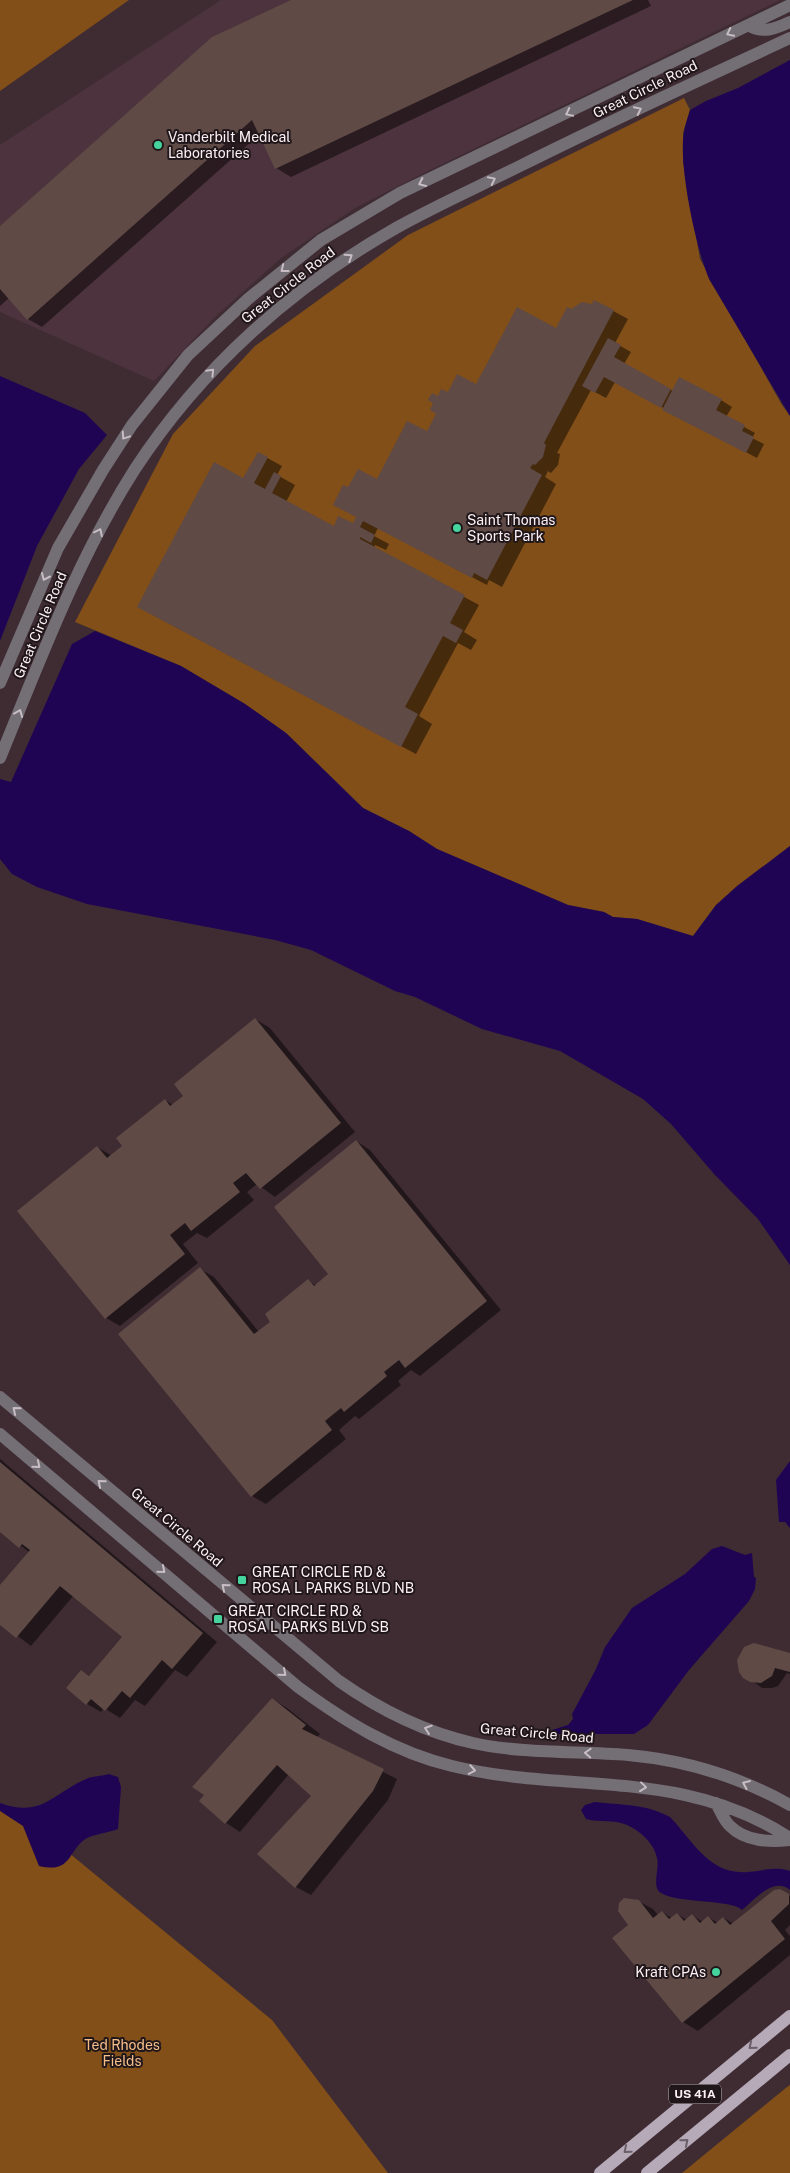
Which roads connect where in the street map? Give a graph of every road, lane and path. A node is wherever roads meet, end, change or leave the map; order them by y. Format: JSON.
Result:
{"nodes":[{"id":1,"x":790,"y":5,"type":"edge"},
{"id":2,"x":790,"y":22,"type":"edge"},
{"id":3,"x":748,"y":25,"type":"junction"},
{"id":4,"x":790,"y":38,"type":"edge"},
{"id":5,"x":0,"y":683,"type":"edge"},
{"id":6,"x":0,"y":758,"type":"edge"},
{"id":7,"x":0,"y":1397,"type":"edge"},
{"id":8,"x":0,"y":1434,"type":"edge"},
{"id":9,"x":716,"y":1803,"type":"junction"},
{"id":10,"x":790,"y":1805,"type":"edge"},
{"id":11,"x":790,"y":1839,"type":"edge"},
{"id":12,"x":790,"y":2016,"type":"edge"},
{"id":13,"x":790,"y":2055,"type":"edge"},
{"id":14,"x":600,"y":2173,"type":"edge"},
{"id":15,"x":647,"y":2173,"type":"edge"}],
"edges":[{"from":1,"to":3,"type":"street","name":"Great Circle Road"},
{"from":2,"to":3,"type":"street"},
{"from":3,"to":5,"type":"street","name":"Great Circle Road","one_way":true},
{"from":6,"to":4,"type":"street","name":"Great Circle Road","one_way":true},
{"from":10,"to":7,"type":"street","name":"Great Circle Road","one_way":true},
{"from":8,"to":9,"type":"street","one_way":true},
{"from":9,"to":11,"type":"street"},
{"from":9,"to":11,"type":"street"},
{"from":12,"to":14,"type":"main road","number":"US 41A","one_way":true},
{"from":15,"to":13,"type":"main road","number":"US 41A","one_way":true}]}
